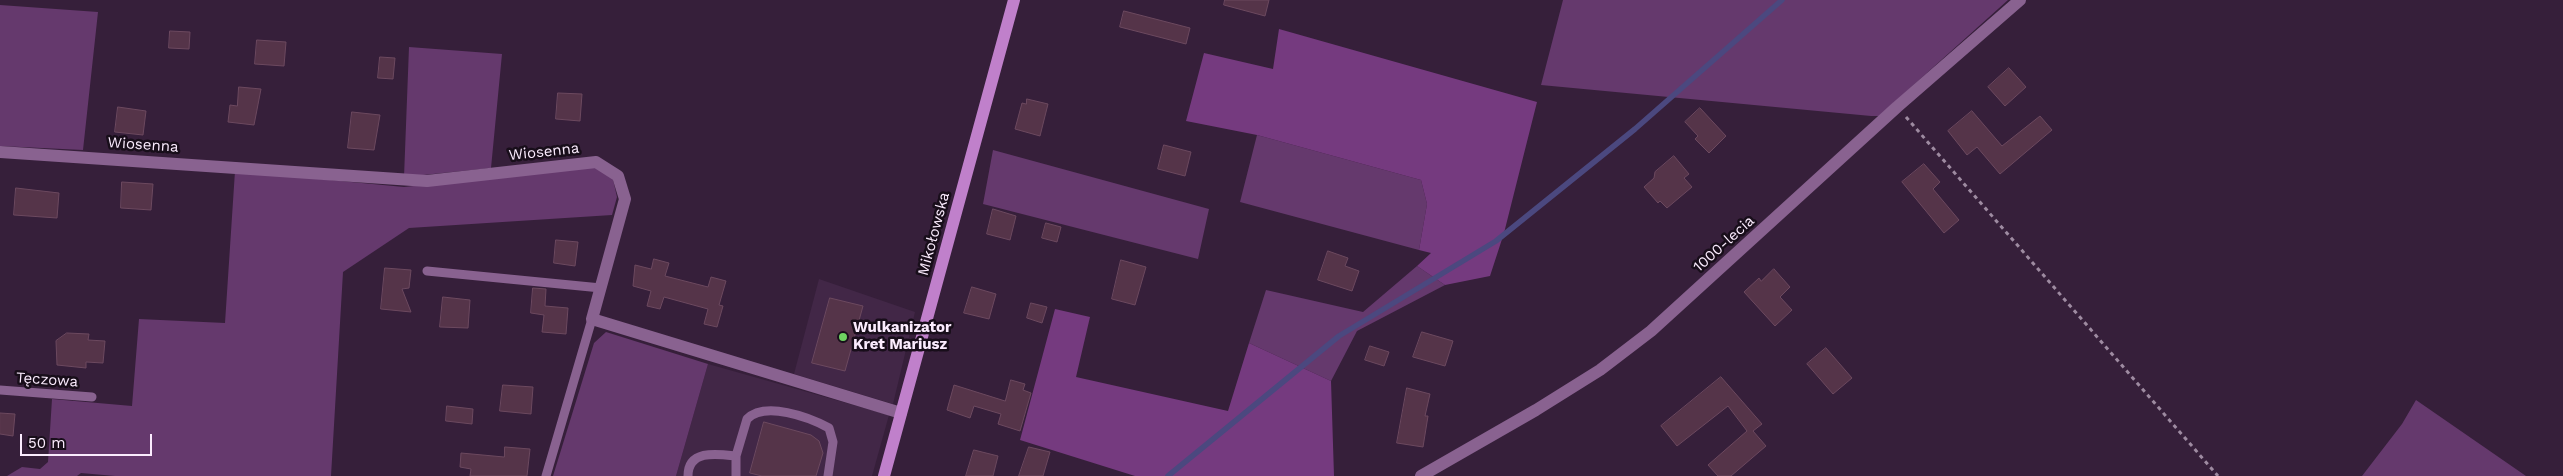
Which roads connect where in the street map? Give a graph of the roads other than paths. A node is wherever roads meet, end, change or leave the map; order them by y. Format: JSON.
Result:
{"nodes":[{"id":1,"x":1014,"y":0,"type":"edge"},
{"id":2,"x":2020,"y":0,"type":"edge"},
{"id":3,"x":0,"y":152,"type":"edge"},
{"id":4,"x":427,"y":271,"type":"dead end"},
{"id":5,"x":601,"y":288,"type":"junction"},
{"id":6,"x":592,"y":319,"type":"junction"},
{"id":7,"x":0,"y":390,"type":"edge"},
{"id":8,"x":92,"y":397,"type":"dead end"},
{"id":9,"x":901,"y":413,"type":"junction"},
{"id":10,"x":736,"y":456,"type":"junction"},
{"id":11,"x":1443,"y":463,"type":"junction"},
{"id":12,"x":546,"y":476,"type":"edge"},
{"id":13,"x":688,"y":476,"type":"edge"},
{"id":14,"x":736,"y":476,"type":"edge"},
{"id":15,"x":828,"y":476,"type":"edge"},
{"id":16,"x":884,"y":476,"type":"edge"},
{"id":17,"x":1421,"y":476,"type":"edge"},
{"id":18,"x":1440,"y":476,"type":"edge"}],
"edges":[{"from":1,"to":9,"type":"main road","name":"Mikołowska"},
{"from":2,"to":11,"type":"street","name":"1000-lecia"},
{"from":3,"to":5,"type":"street","name":"Wiosenna"},
{"from":4,"to":5,"type":"lane"},
{"from":5,"to":6,"type":"street","name":"Wiosenna"},
{"from":6,"to":9,"type":"street"},
{"from":6,"to":12,"type":"lane"},
{"from":7,"to":8,"type":"lane","name":"Tęczowa"},
{"from":9,"to":16,"type":"main road","name":"Mikołowska"},
{"from":10,"to":13,"type":"lane"},
{"from":10,"to":14,"type":"lane"},
{"from":10,"to":15,"type":"lane"},
{"from":11,"to":17,"type":"street","name":"1000-lecia"},
{"from":11,"to":18,"type":"street"}]}
